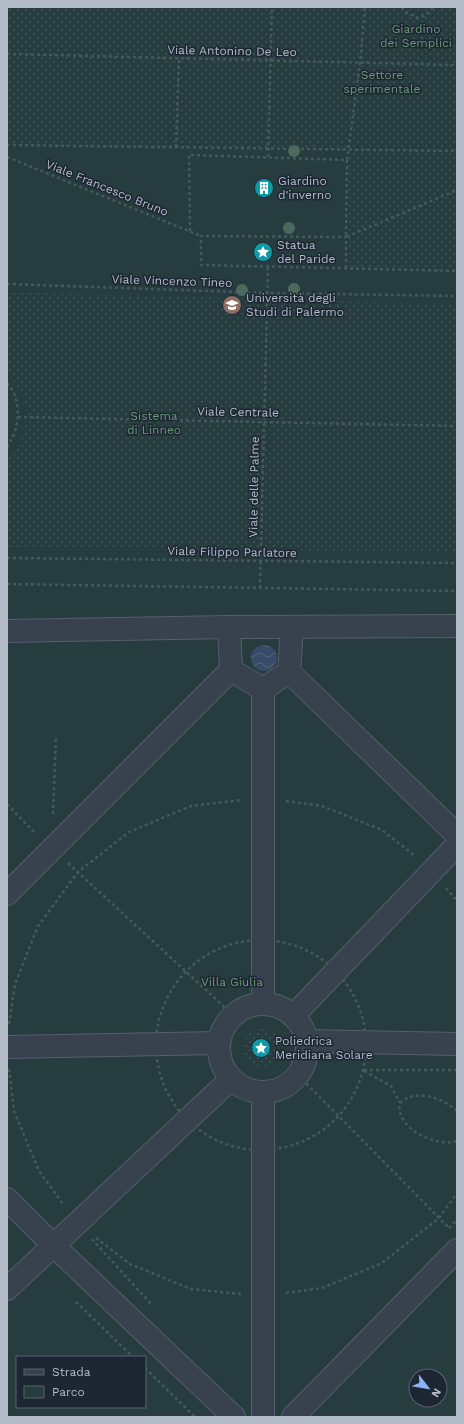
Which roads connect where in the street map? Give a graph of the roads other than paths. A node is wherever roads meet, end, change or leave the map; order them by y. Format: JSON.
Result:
{"nodes":[{"id":1,"x":457,"y":626,"type":"edge"},
{"id":2,"x":229,"y":627,"type":"junction"},
{"id":3,"x":292,"y":627,"type":"junction"},
{"id":4,"x":7,"y":631,"type":"edge"},
{"id":5,"x":231,"y":670,"type":"junction"},
{"id":6,"x":289,"y":672,"type":"junction"},
{"id":7,"x":263,"y":689,"type":"junction"},
{"id":8,"x":457,"y":834,"type":"edge"},
{"id":9,"x":457,"y":844,"type":"edge"},
{"id":10,"x":7,"y":894,"type":"edge"},
{"id":11,"x":263,"y":1004,"type":"junction"},
{"id":12,"x":294,"y":1016,"type":"junction"},
{"id":13,"x":307,"y":1040,"type":"junction"},
{"id":14,"x":218,"y":1043,"type":"junction"},
{"id":15,"x":457,"y":1044,"type":"edge"},
{"id":16,"x":8,"y":1047,"type":"edge"},
{"id":17,"x":231,"y":1080,"type":"junction"},
{"id":18,"x":263,"y":1092,"type":"junction"},
{"id":19,"x":7,"y":1199,"type":"edge"},
{"id":20,"x":455,"y":1241,"type":"edge"},
{"id":21,"x":53,"y":1245,"type":"junction"},
{"id":22,"x":7,"y":1289,"type":"edge"},
{"id":23,"x":234,"y":1417,"type":"edge"},
{"id":24,"x":263,"y":1417,"type":"edge"},
{"id":25,"x":293,"y":1417,"type":"edge"}],
"edges":[{"from":1,"to":3,"type":"street"},
{"from":2,"to":3,"type":"street"},
{"from":2,"to":4,"type":"street"},
{"from":2,"to":5,"type":"street"},
{"from":3,"to":6,"type":"street"},
{"from":5,"to":7,"type":"street"},
{"from":5,"to":10,"type":"street"},
{"from":6,"to":7,"type":"street"},
{"from":6,"to":8,"type":"street"},
{"from":7,"to":11,"type":"street"},
{"from":9,"to":12,"type":"street"},
{"from":11,"to":12,"type":"street"},
{"from":11,"to":14,"type":"street"},
{"from":12,"to":13,"type":"street"},
{"from":13,"to":15,"type":"street"},
{"from":13,"to":18,"type":"street"},
{"from":14,"to":16,"type":"street"},
{"from":14,"to":17,"type":"street"},
{"from":17,"to":18,"type":"street"},
{"from":17,"to":21,"type":"street"},
{"from":18,"to":24,"type":"street"},
{"from":19,"to":21,"type":"street"},
{"from":20,"to":25,"type":"street"},
{"from":21,"to":22,"type":"street"},
{"from":21,"to":23,"type":"street"}]}
